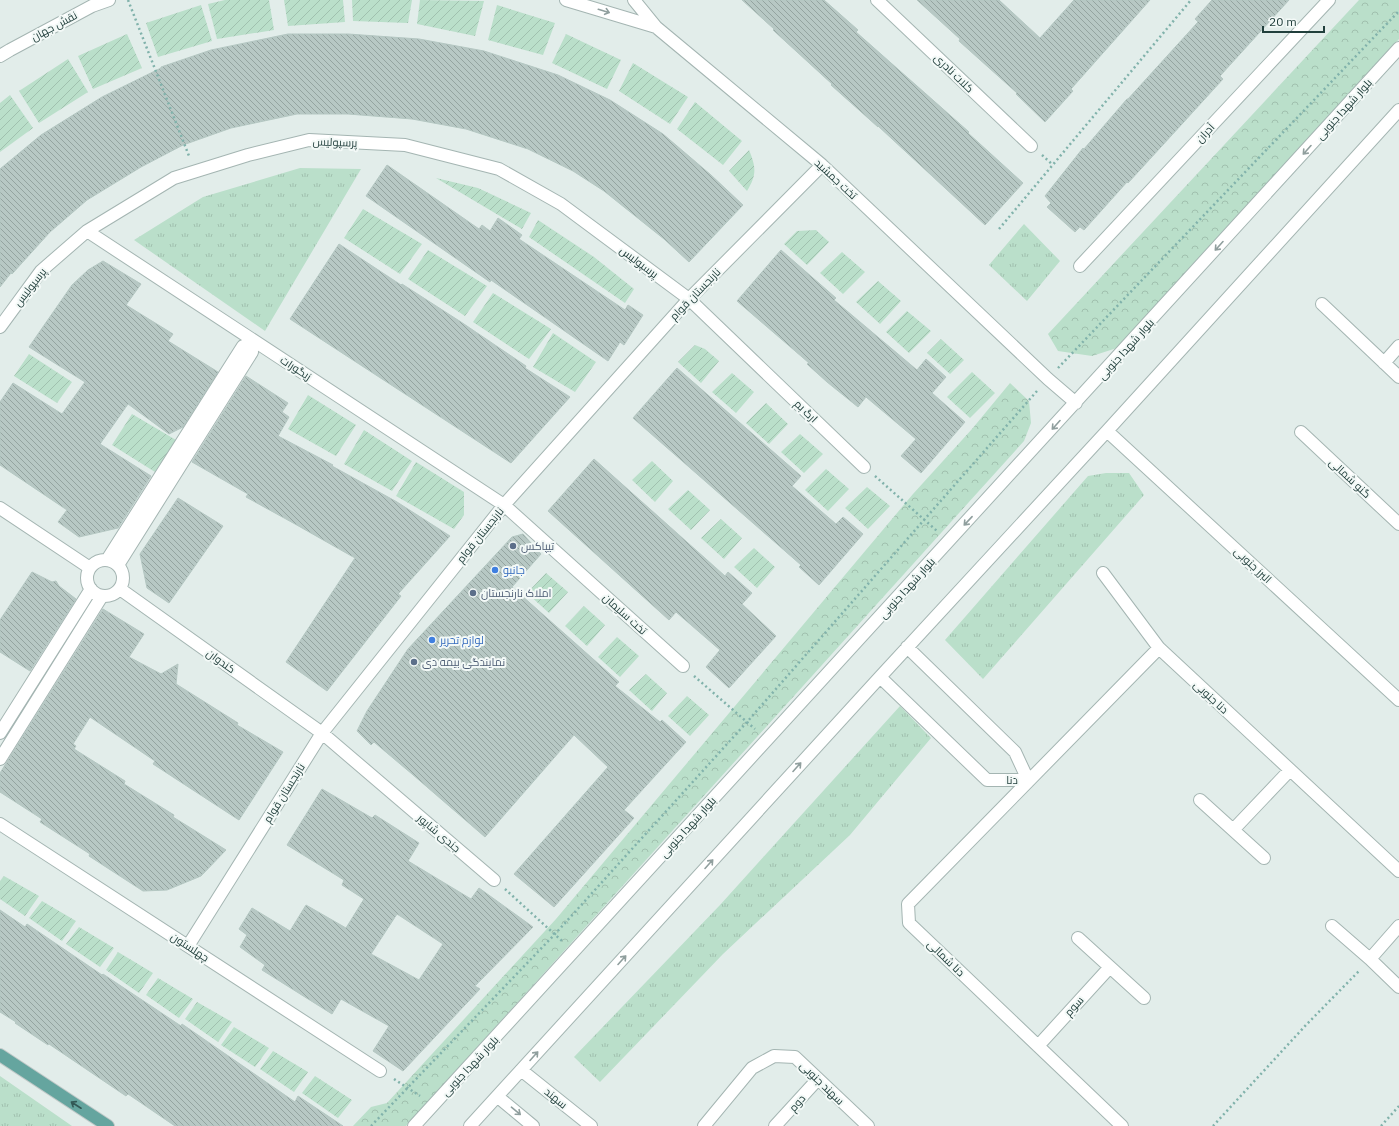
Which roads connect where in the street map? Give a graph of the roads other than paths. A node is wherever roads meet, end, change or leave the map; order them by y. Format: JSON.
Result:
{"nodes":[{"id":1,"x":109,"y":0,"type":"edge"},
{"id":2,"x":566,"y":0,"type":"edge"},
{"id":3,"x":634,"y":0,"type":"edge"},
{"id":4,"x":877,"y":0,"type":"edge"},
{"id":5,"x":1329,"y":0,"type":"edge"},
{"id":6,"x":656,"y":27,"type":"junction"},
{"id":7,"x":1399,"y":48,"type":"edge"},
{"id":8,"x":0,"y":56,"type":"edge"},
{"id":9,"x":1397,"y":113,"type":"edge"},
{"id":10,"x":1031,"y":146,"type":"dead end"},
{"id":11,"x":822,"y":165,"type":"junction"},
{"id":12,"x":88,"y":232,"type":"junction"},
{"id":13,"x":1080,"y":266,"type":"dead end"},
{"id":14,"x":689,"y":299,"type":"junction"},
{"id":15,"x":1322,"y":304,"type":"dead end"},
{"id":16,"x":0,"y":327,"type":"edge"},
{"id":17,"x":1399,"y":346,"type":"edge"},
{"id":18,"x":1384,"y":363,"type":"junction"},
{"id":19,"x":1399,"y":377,"type":"edge"},
{"id":20,"x":1076,"y":403,"type":"junction"},
{"id":21,"x":1107,"y":431,"type":"junction"},
{"id":22,"x":1301,"y":432,"type":"dead end"},
{"id":23,"x":864,"y":467,"type":"road end"},
{"id":24,"x":504,"y":505,"type":"junction"},
{"id":25,"x":0,"y":508,"type":"edge"},
{"id":26,"x":1399,"y":524,"type":"edge"},
{"id":27,"x":112,"y":562,"type":"junction"},
{"id":28,"x":90,"y":568,"type":"junction"},
{"id":29,"x":1103,"y":572,"type":"dead end"},
{"id":30,"x":91,"y":589,"type":"junction"},
{"id":31,"x":120,"y":589,"type":"junction"},
{"id":32,"x":102,"y":596,"type":"junction"},
{"id":33,"x":907,"y":647,"type":"junction"},
{"id":34,"x":1159,"y":648,"type":"junction"},
{"id":35,"x":683,"y":666,"type":"road end"},
{"id":36,"x":880,"y":677,"type":"junction"},
{"id":37,"x":1399,"y":700,"type":"edge"},
{"id":38,"x":0,"y":733,"type":"edge"},
{"id":39,"x":322,"y":733,"type":"junction"},
{"id":40,"x":0,"y":759,"type":"edge"},
{"id":41,"x":1290,"y":770,"type":"junction"},
{"id":42,"x":1028,"y":780,"type":"junction"},
{"id":43,"x":1200,"y":800,"type":"dead end"},
{"id":44,"x":0,"y":824,"type":"edge"},
{"id":45,"x":1233,"y":830,"type":"junction"},
{"id":46,"x":1264,"y":858,"type":"dead end"},
{"id":47,"x":1399,"y":871,"type":"edge"},
{"id":48,"x":494,"y":880,"type":"road end"},
{"id":49,"x":1332,"y":926,"type":"dead end"},
{"id":50,"x":1399,"y":926,"type":"edge"},
{"id":51,"x":1078,"y":938,"type":"dead end"},
{"id":52,"x":188,"y":946,"type":"junction"},
{"id":53,"x":1370,"y":959,"type":"junction"},
{"id":54,"x":1110,"y":967,"type":"junction"},
{"id":55,"x":1399,"y":987,"type":"edge"},
{"id":56,"x":1144,"y":998,"type":"dead end"},
{"id":57,"x":1038,"y":1046,"type":"junction"},
{"id":58,"x":0,"y":1055,"type":"edge"},
{"id":59,"x":521,"y":1070,"type":"junction"},
{"id":60,"x":380,"y":1071,"type":"dead end"},
{"id":61,"x":818,"y":1079,"type":"junction"},
{"id":62,"x":498,"y":1097,"type":"junction"},
{"id":63,"x":108,"y":1126,"type":"edge"},
{"id":64,"x":414,"y":1126,"type":"edge"},
{"id":65,"x":470,"y":1126,"type":"edge"},
{"id":66,"x":534,"y":1126,"type":"edge"},
{"id":67,"x":591,"y":1126,"type":"edge"},
{"id":68,"x":704,"y":1126,"type":"edge"},
{"id":69,"x":775,"y":1126,"type":"edge"},
{"id":70,"x":868,"y":1126,"type":"edge"},
{"id":71,"x":1122,"y":1126,"type":"edge"}],
"edges":[{"from":1,"to":8,"type":"street","name":"نقش جهان"},
{"from":2,"to":6,"type":"street","name":"تخت جمشید","one_way":true},
{"from":3,"to":6,"type":"street"},
{"from":4,"to":10,"type":"street","name":"کلات نادری"},
{"from":5,"to":13,"type":"street","name":"آدران"},
{"from":6,"to":11,"type":"street","name":"تخت جمشید"},
{"from":7,"to":20,"type":"street","name":"بلوار شهدا جنوبی","one_way":true},
{"from":9,"to":21,"type":"street"},
{"from":11,"to":14,"type":"street","name":"نارنجستان قوام"},
{"from":11,"to":20,"type":"street","name":"تخت جمشید"},
{"from":12,"to":14,"type":"street","name":"پرسپولیس"},
{"from":12,"to":16,"type":"street","name":"پرسپولیس"},
{"from":12,"to":24,"type":"street","name":"زیگورات"},
{"from":14,"to":23,"type":"street","name":"ارگ بم"},
{"from":14,"to":24,"type":"street","name":"نارنجستان قوام"},
{"from":15,"to":18,"type":"street"},
{"from":17,"to":18,"type":"street"},
{"from":18,"to":19,"type":"street"},
{"from":20,"to":64,"type":"street","name":"بلوار شهدا جنوبی","one_way":true},
{"from":21,"to":33,"type":"street"},
{"from":21,"to":37,"type":"street","name":"البرز جنوبی"},
{"from":22,"to":26,"type":"street","name":"گنو شمالی"},
{"from":24,"to":35,"type":"street","name":"تخت سلیمان"},
{"from":24,"to":39,"type":"street","name":"نارنجستان قوام"},
{"from":25,"to":28,"type":"street"},
{"from":27,"to":27,"type":"street"},
{"from":27,"to":28,"type":"street"},
{"from":27,"to":31,"type":"street"},
{"from":28,"to":30,"type":"street"},
{"from":29,"to":34,"type":"street","name":"دنا جنوبی"},
{"from":30,"to":32,"type":"street"},
{"from":30,"to":38,"type":"street"},
{"from":31,"to":32,"type":"street"},
{"from":31,"to":39,"type":"street","name":"کندوان"},
{"from":32,"to":40,"type":"street"},
{"from":33,"to":36,"type":"street"},
{"from":33,"to":42,"type":"street","name":"دنا"},
{"from":34,"to":41,"type":"street","name":"دنا جنوبی"},
{"from":34,"to":42,"type":"street"},
{"from":36,"to":42,"type":"street","name":"دنا"},
{"from":59,"to":36,"type":"street","one_way":true},
{"from":39,"to":48,"type":"street","name":"جندی شاپور"},
{"from":39,"to":52,"type":"street","name":"نارنجستان قوام"},
{"from":41,"to":45,"type":"street"},
{"from":41,"to":47,"type":"street","name":"دنا جنوبی"},
{"from":42,"to":57,"type":"street","name":"دنا شمالی"},
{"from":43,"to":45,"type":"street"},
{"from":44,"to":52,"type":"street","name":"چهلستون"},
{"from":45,"to":46,"type":"street"},
{"from":49,"to":53,"type":"street"},
{"from":50,"to":53,"type":"street"},
{"from":51,"to":54,"type":"street"},
{"from":52,"to":60,"type":"street","name":"چهلستون"},
{"from":53,"to":55,"type":"street"},
{"from":54,"to":56,"type":"street"},
{"from":54,"to":57,"type":"street","name":"سوم"},
{"from":57,"to":71,"type":"street","name":"دنا شمالی"},
{"from":63,"to":58,"type":"main road","one_way":true},
{"from":59,"to":62,"type":"street"},
{"from":59,"to":67,"type":"street","name":"سهند"},
{"from":61,"to":68,"type":"street","name":"سهند جنوبی"},
{"from":61,"to":69,"type":"street","name":"دوم"},
{"from":61,"to":70,"type":"street","name":"سهند جنوبی"},
{"from":62,"to":65,"type":"street"},
{"from":62,"to":66,"type":"street","one_way":true}]}
